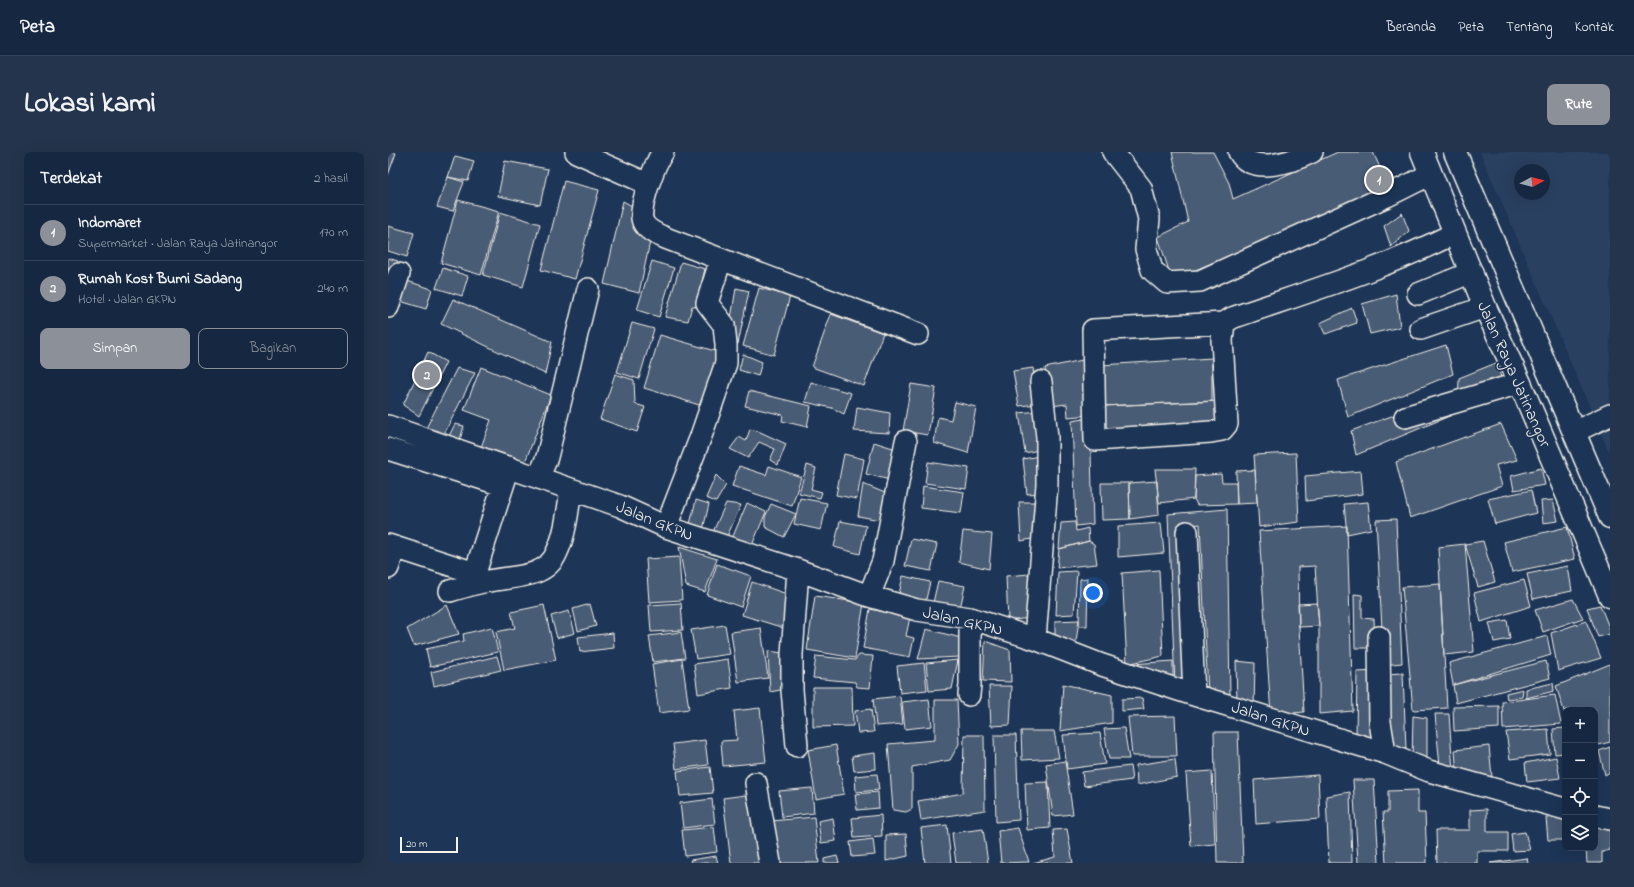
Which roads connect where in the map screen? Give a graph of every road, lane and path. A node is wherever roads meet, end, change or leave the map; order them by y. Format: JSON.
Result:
{"nodes":[{"id":1,"x":576,"y":152,"type":"edge"},
{"id":2,"x":663,"y":152,"type":"edge"},
{"id":3,"x":1114,"y":152,"type":"edge"},
{"id":4,"x":1239,"y":152,"type":"edge"},
{"id":5,"x":1312,"y":152,"type":"edge"},
{"id":6,"x":1422,"y":152,"type":"edge"},
{"id":7,"x":1455,"y":152,"type":"edge"},
{"id":8,"x":1431,"y":174,"type":"junction"},
{"id":9,"x":648,"y":184,"type":"junction"},
{"id":10,"x":1454,"y":232,"type":"junction"},
{"id":11,"x":721,"y":259,"type":"junction"},
{"id":12,"x":1472,"y":272,"type":"junction"},
{"id":13,"x":399,"y":274,"type":"dead end"},
{"id":14,"x":588,"y":289,"type":"dead end"},
{"id":15,"x":1418,"y":294,"type":"dead end"},
{"id":16,"x":388,"y":307,"type":"edge"},
{"id":17,"x":1485,"y":307,"type":"junction"},
{"id":18,"x":1224,"y":324,"type":"junction"},
{"id":19,"x":1421,"y":329,"type":"dead end"},
{"id":20,"x":918,"y":334,"type":"dead end"},
{"id":21,"x":1041,"y":382,"type":"dead end"},
{"id":22,"x":1520,"y":383,"type":"junction"},
{"id":23,"x":1610,"y":415,"type":"edge"},
{"id":24,"x":1405,"y":417,"type":"dead end"},
{"id":25,"x":388,"y":426,"type":"edge"},
{"id":26,"x":1574,"y":432,"type":"junction"},
{"id":27,"x":906,"y":441,"type":"dead end"},
{"id":28,"x":388,"y":449,"type":"edge"},
{"id":29,"x":506,"y":476,"type":"junction"},
{"id":30,"x":539,"y":477,"type":"junction"},
{"id":31,"x":571,"y":489,"type":"junction"},
{"id":32,"x":1609,"y":513,"type":"edge"},
{"id":33,"x":666,"y":527,"type":"junction"},
{"id":34,"x":1187,"y":532,"type":"dead end"},
{"id":35,"x":391,"y":546,"type":"edge"},
{"id":36,"x":388,"y":568,"type":"edge"},
{"id":37,"x":798,"y":570,"type":"junction"},
{"id":38,"x":450,"y":591,"type":"dead end"},
{"id":39,"x":869,"y":596,"type":"junction"},
{"id":40,"x":1610,"y":596,"type":"edge"},
{"id":41,"x":970,"y":618,"type":"junction"},
{"id":42,"x":1379,"y":637,"type":"dead end"},
{"id":43,"x":1035,"y":639,"type":"junction"},
{"id":44,"x":969,"y":695,"type":"dead end"},
{"id":45,"x":1194,"y":695,"type":"junction"},
{"id":46,"x":796,"y":746,"type":"dead end"},
{"id":47,"x":1385,"y":753,"type":"junction"},
{"id":48,"x":756,"y":783,"type":"dead end"},
{"id":49,"x":1562,"y":808,"type":"edge"},
{"id":50,"x":1598,"y":817,"type":"edge"},
{"id":51,"x":1610,"y":819,"type":"edge"},
{"id":52,"x":770,"y":863,"type":"edge"}],
"edges":[{"from":1,"to":9,"type":"street"},
{"from":2,"to":9,"type":"street"},
{"from":3,"to":8,"type":"street"},
{"from":4,"to":5,"type":"street"},
{"from":6,"to":8,"type":"highway","name":"Jalan Raya Jatinangor"},
{"from":7,"to":26,"type":"highway","name":"Jalan Raya Jatinangor"},
{"from":8,"to":10,"type":"highway","name":"Jalan Raya Jatinangor"},
{"from":9,"to":11,"type":"street"},
{"from":10,"to":12,"type":"highway","name":"Jalan Raya Jatinangor"},
{"from":10,"to":18,"type":"street"},
{"from":11,"to":20,"type":"street"},
{"from":11,"to":33,"type":"street"},
{"from":12,"to":15,"type":"street"},
{"from":12,"to":17,"type":"highway","name":"Jalan Raya Jatinangor"},
{"from":13,"to":16,"type":"street"},
{"from":14,"to":30,"type":"street"},
{"from":17,"to":19,"type":"street"},
{"from":17,"to":22,"type":"highway","name":"Jalan Raya Jatinangor"},
{"from":18,"to":18,"type":"street"},
{"from":21,"to":43,"type":"street"},
{"from":22,"to":24,"type":"street"},
{"from":22,"to":40,"type":"highway","name":"Jalan Raya Jatinangor"},
{"from":23,"to":26,"type":"street"},
{"from":25,"to":29,"type":"street","name":"Jalan GKPN"},
{"from":26,"to":32,"type":"highway","name":"Jalan Raya Jatinangor"},
{"from":27,"to":39,"type":"street"},
{"from":28,"to":29,"type":"street"},
{"from":29,"to":30,"type":"street","name":"Jalan GKPN"},
{"from":29,"to":35,"type":"street"},
{"from":30,"to":31,"type":"street","name":"Jalan GKPN"},
{"from":31,"to":33,"type":"street","name":"Jalan GKPN"},
{"from":31,"to":38,"type":"street"},
{"from":33,"to":37,"type":"street","name":"Jalan GKPN"},
{"from":34,"to":45,"type":"street"},
{"from":35,"to":36,"type":"street"},
{"from":37,"to":39,"type":"street","name":"Jalan GKPN"},
{"from":37,"to":46,"type":"street"},
{"from":39,"to":41,"type":"street","name":"Jalan GKPN"},
{"from":41,"to":43,"type":"street","name":"Jalan GKPN"},
{"from":41,"to":44,"type":"street"},
{"from":42,"to":47,"type":"street"},
{"from":43,"to":45,"type":"street","name":"Jalan GKPN"},
{"from":45,"to":47,"type":"street","name":"Jalan GKPN"},
{"from":47,"to":49,"type":"street","name":"Jalan GKPN"},
{"from":48,"to":52,"type":"street"},
{"from":50,"to":51,"type":"street"}]}
